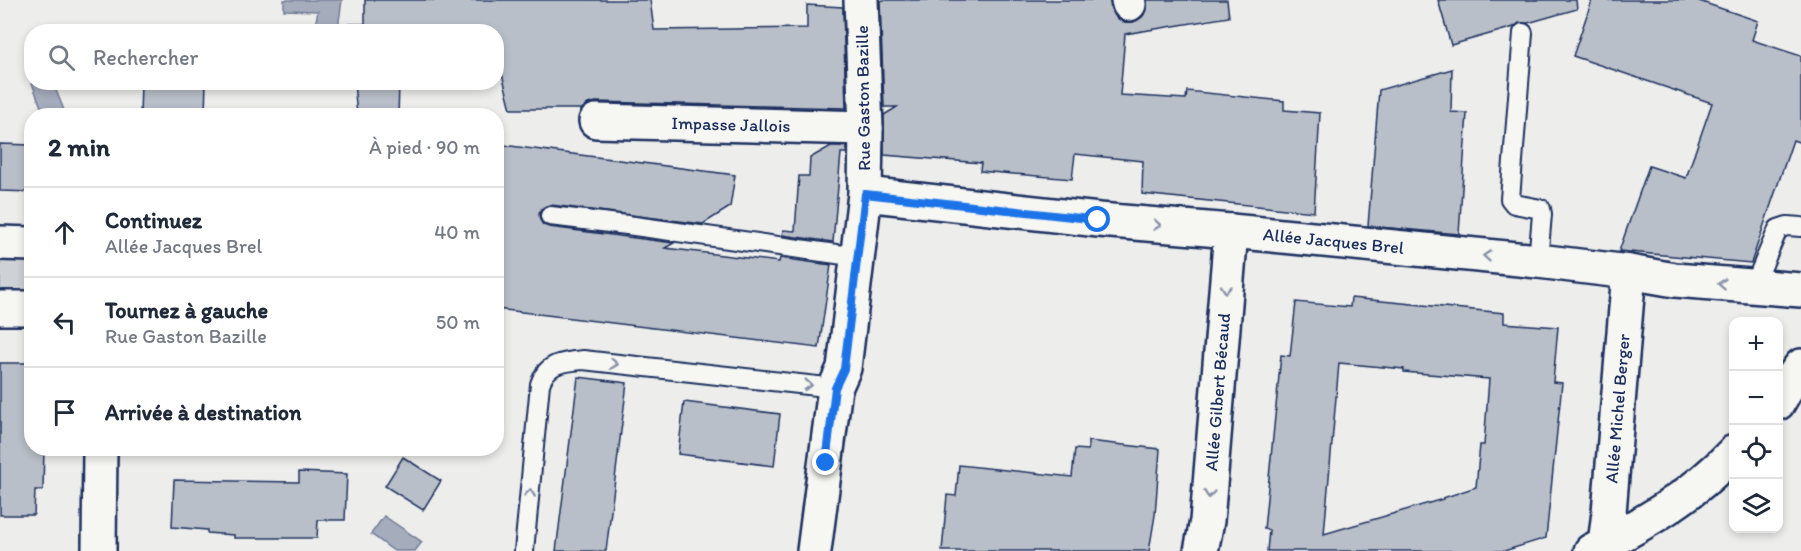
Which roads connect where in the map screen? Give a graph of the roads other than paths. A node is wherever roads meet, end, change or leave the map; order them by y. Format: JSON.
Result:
{"nodes":[{"id":1,"x":861,"y":0,"type":"edge"},
{"id":2,"x":1523,"y":33,"type":"dead end"},
{"id":3,"x":596,"y":121,"type":"dead end"},
{"id":4,"x":866,"y":128,"type":"junction"},
{"id":5,"x":865,"y":194,"type":"junction"},
{"id":6,"x":550,"y":216,"type":"dead end"},
{"id":7,"x":1801,"y":227,"type":"edge"},
{"id":8,"x":1231,"y":231,"type":"junction"},
{"id":9,"x":0,"y":243,"type":"edge"},
{"id":10,"x":24,"y":244,"type":"edge"},
{"id":11,"x":858,"y":257,"type":"junction"},
{"id":12,"x":1538,"y":261,"type":"junction"},
{"id":13,"x":1629,"y":272,"type":"junction"},
{"id":14,"x":1754,"y":286,"type":"junction"},
{"id":15,"x":1801,"y":290,"type":"edge"},
{"id":16,"x":0,"y":308,"type":"edge"},
{"id":17,"x":24,"y":308,"type":"edge"},
{"id":18,"x":1801,"y":366,"type":"edge"},
{"id":19,"x":835,"y":388,"type":"junction"},
{"id":20,"x":1801,"y":395,"type":"edge"},
{"id":21,"x":1783,"y":397,"type":"edge"},
{"id":22,"x":1783,"y":404,"type":"edge"},
{"id":23,"x":100,"y":456,"type":"edge"},
{"id":24,"x":1729,"y":457,"type":"edge"},
{"id":25,"x":1598,"y":547,"type":"edge"},
{"id":26,"x":99,"y":551,"type":"edge"},
{"id":27,"x":524,"y":551,"type":"edge"},
{"id":28,"x":814,"y":551,"type":"edge"},
{"id":29,"x":1201,"y":551,"type":"edge"}],
"edges":[{"from":1,"to":4,"type":"street","name":"Rue Gaston Bazille"},
{"from":2,"to":12,"type":"lane"},
{"from":3,"to":4,"type":"street","name":"Impasse Jallois"},
{"from":4,"to":5,"type":"street","name":"Rue Gaston Bazille"},
{"from":5,"to":8,"type":"street","name":"Allée Jacques Brel","one_way":true},
{"from":5,"to":11,"type":"street","name":"Rue Gaston Bazille"},
{"from":6,"to":11,"type":"lane"},
{"from":7,"to":14,"type":"lane"},
{"from":12,"to":8,"type":"street","name":"Allée Jacques Brel","one_way":true},
{"from":8,"to":29,"type":"street","name":"Allée Gilbert Bécaud","one_way":true},
{"from":9,"to":10,"type":"street"},
{"from":11,"to":19,"type":"street","name":"Rue Gaston Bazille"},
{"from":12,"to":13,"type":"street","name":"Allée Jacques Brel"},
{"from":14,"to":13,"type":"street","name":"Allée Jacques Brel","one_way":true},
{"from":13,"to":25,"type":"street","name":"Allée Michel Berger"},
{"from":14,"to":15,"type":"street","name":"Allée Jacques Brel"},
{"from":16,"to":17,"type":"street"},
{"from":18,"to":21,"type":"street"},
{"from":27,"to":19,"type":"lane","one_way":true},
{"from":19,"to":28,"type":"street","name":"Rue Gaston Bazille"},
{"from":20,"to":22,"type":"street"},
{"from":23,"to":26,"type":"street"},
{"from":24,"to":25,"type":"street"}]}
